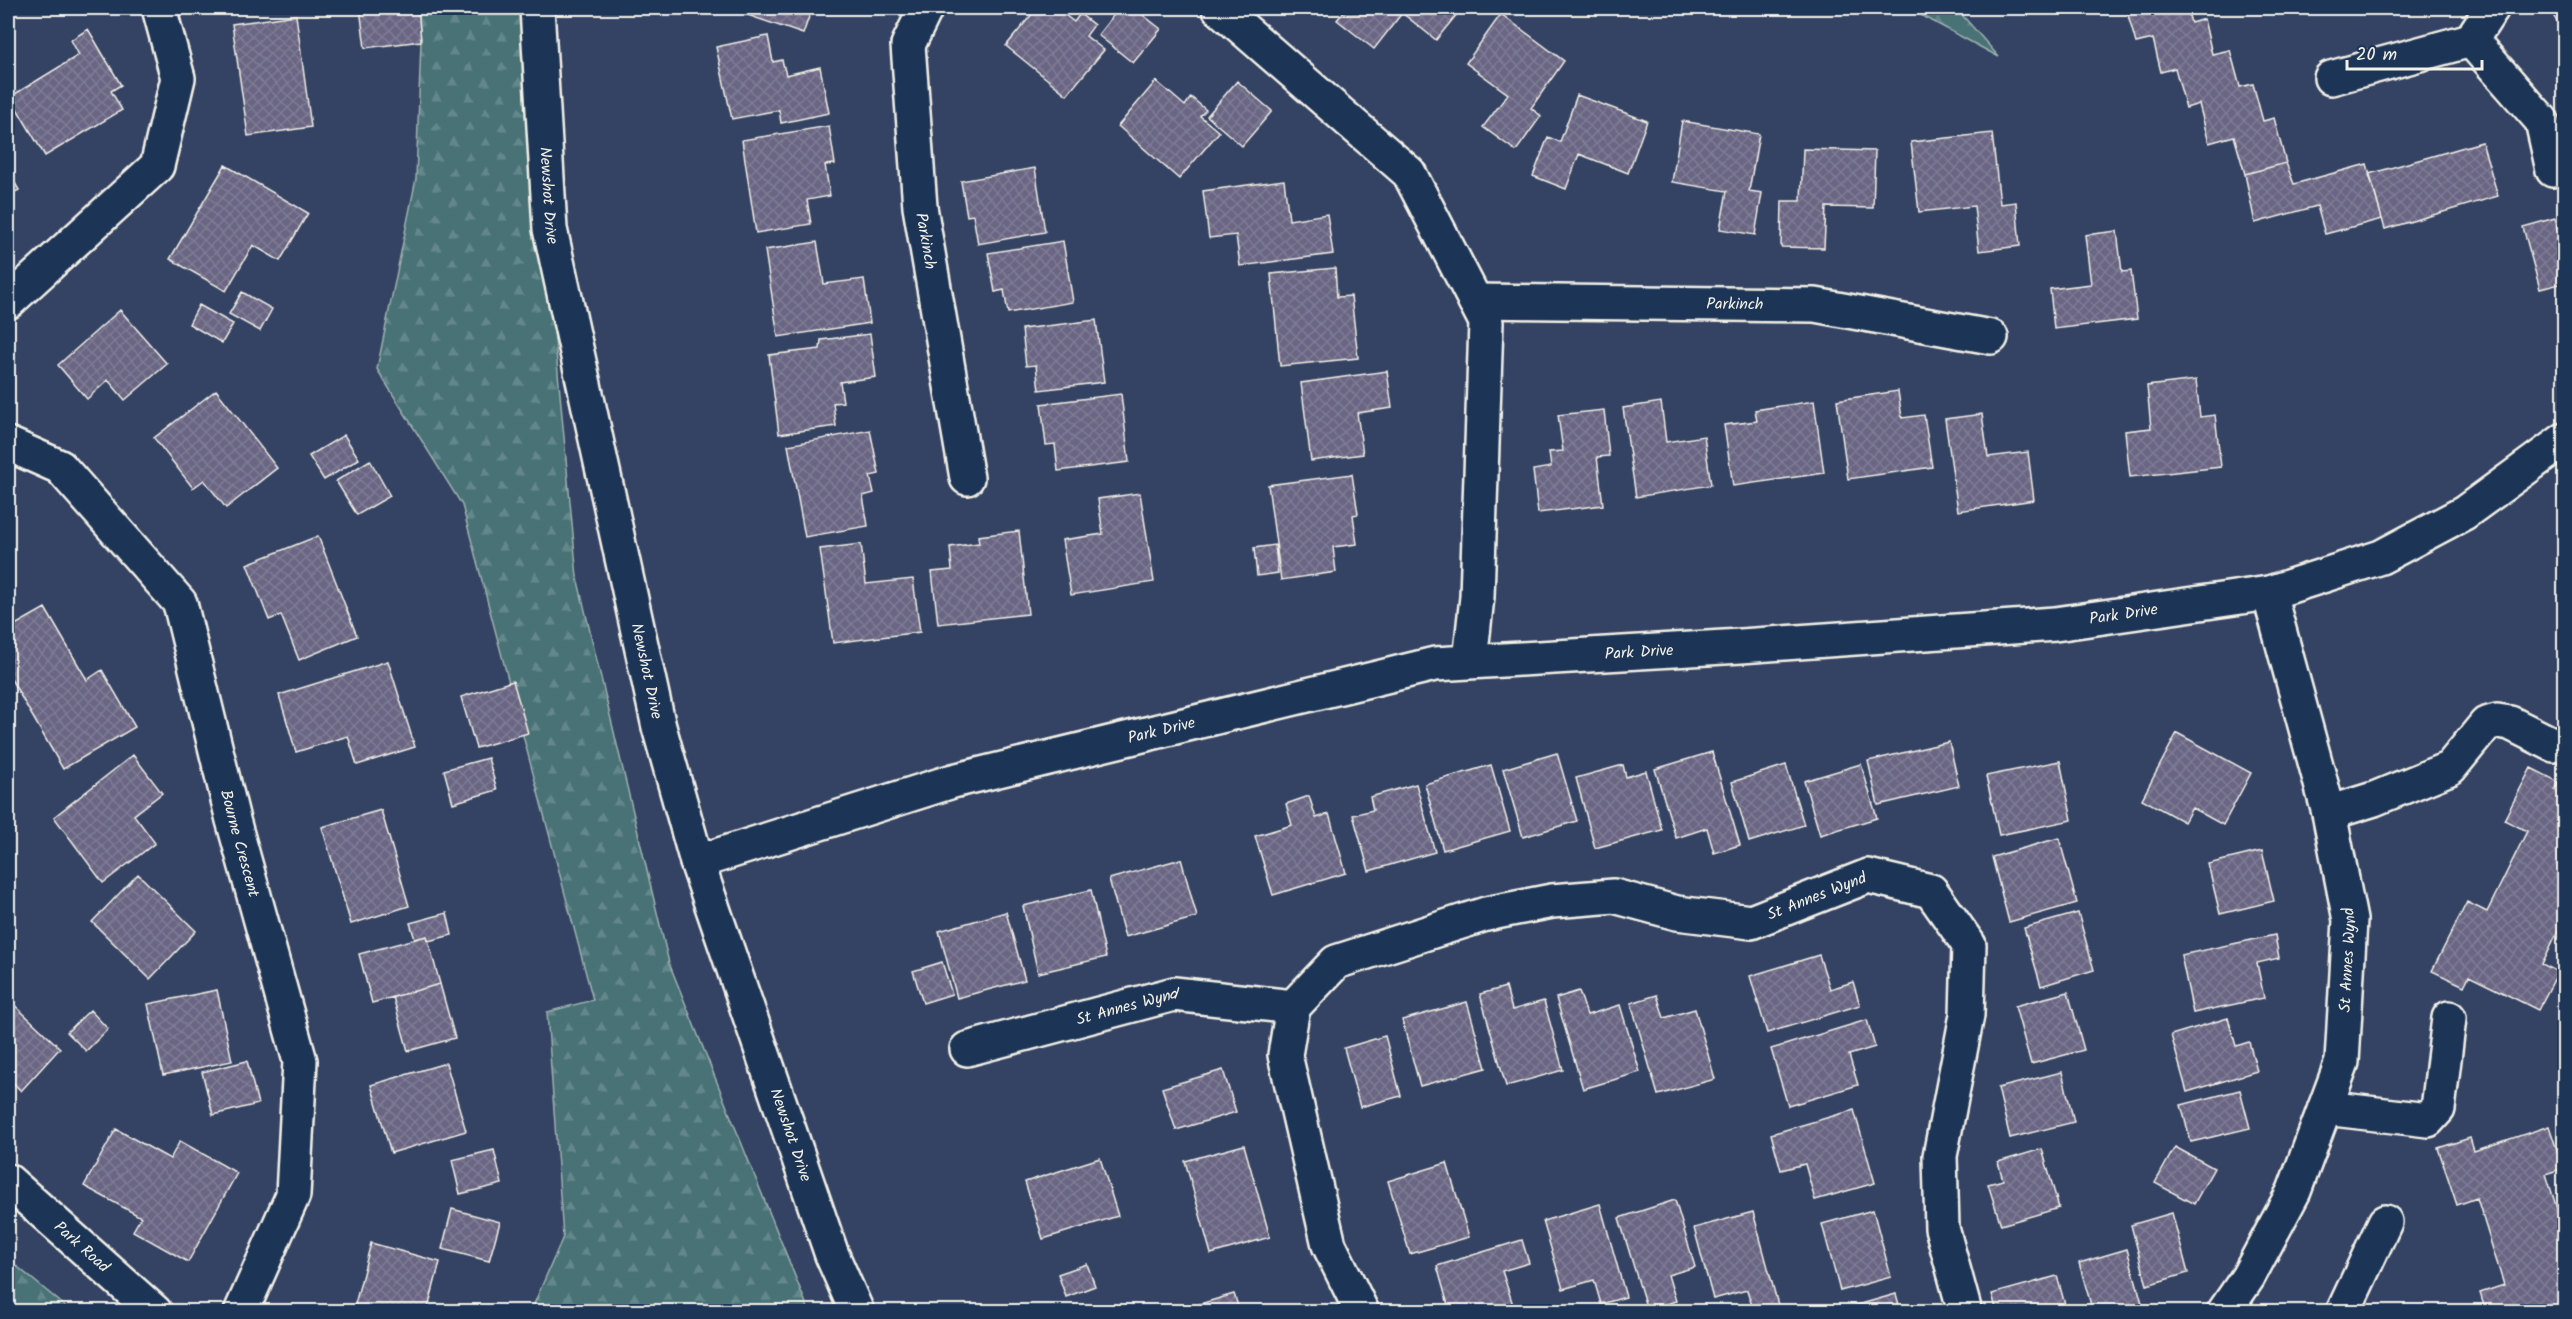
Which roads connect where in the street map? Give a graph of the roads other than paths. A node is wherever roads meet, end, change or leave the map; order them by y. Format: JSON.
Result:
{"nodes":[{"id":1,"x":159,"y":8,"type":"edge"},
{"id":2,"x":537,"y":8,"type":"edge"},
{"id":3,"x":926,"y":8,"type":"edge"},
{"id":4,"x":1219,"y":8,"type":"edge"},
{"id":5,"x":2492,"y":8,"type":"edge"},
{"id":6,"x":2471,"y":40,"type":"junction"},
{"id":7,"x":2331,"y":78,"type":"dead end"},
{"id":8,"x":2553,"y":170,"type":"dead end"},
{"id":9,"x":1475,"y":301,"type":"junction"},
{"id":10,"x":8,"y":302,"type":"edge"},
{"id":11,"x":1992,"y":337,"type":"dead end"},
{"id":12,"x":2565,"y":440,"type":"edge"},
{"id":13,"x":8,"y":444,"type":"edge"},
{"id":14,"x":967,"y":478,"type":"dead end"},
{"id":15,"x":2269,"y":593,"type":"junction"},
{"id":16,"x":1470,"y":661,"type":"junction"},
{"id":17,"x":2554,"y":745,"type":"dead end"},
{"id":18,"x":2329,"y":813,"type":"junction"},
{"id":19,"x":697,"y":862,"type":"junction"},
{"id":20,"x":1293,"y":1007,"type":"junction"},
{"id":21,"x":2448,"y":1018,"type":"dead end"},
{"id":22,"x":967,"y":1049,"type":"dead end"},
{"id":23,"x":2325,"y":1108,"type":"junction"},
{"id":24,"x":8,"y":1181,"type":"edge"},
{"id":25,"x":2385,"y":1222,"type":"dead end"},
{"id":26,"x":155,"y":1311,"type":"edge"},
{"id":27,"x":241,"y":1311,"type":"edge"},
{"id":28,"x":857,"y":1311,"type":"edge"},
{"id":29,"x":1362,"y":1311,"type":"edge"},
{"id":30,"x":1965,"y":1311,"type":"edge"},
{"id":31,"x":2224,"y":1311,"type":"edge"},
{"id":32,"x":2343,"y":1311,"type":"edge"}],
"edges":[{"from":1,"to":10,"type":"street"},
{"from":2,"to":19,"type":"street","name":"Newshot Drive"},
{"from":3,"to":14,"type":"street","name":"Parkinch"},
{"from":4,"to":9,"type":"street"},
{"from":5,"to":6,"type":"street"},
{"from":6,"to":7,"type":"street"},
{"from":6,"to":8,"type":"street"},
{"from":9,"to":11,"type":"street","name":"Parkinch"},
{"from":9,"to":16,"type":"street"},
{"from":12,"to":15,"type":"street","name":"Park Drive"},
{"from":13,"to":27,"type":"street","name":"Bourne Crescent"},
{"from":15,"to":16,"type":"street","name":"Park Drive"},
{"from":15,"to":18,"type":"street","name":"St Annes Wynd"},
{"from":16,"to":19,"type":"street","name":"Park Drive"},
{"from":17,"to":18,"type":"street"},
{"from":18,"to":23,"type":"street","name":"St Annes Wynd"},
{"from":19,"to":28,"type":"street","name":"Newshot Drive"},
{"from":20,"to":22,"type":"street","name":"St Annes Wynd"},
{"from":20,"to":29,"type":"street"},
{"from":20,"to":30,"type":"street","name":"St Annes Wynd"},
{"from":21,"to":23,"type":"street"},
{"from":23,"to":31,"type":"street","name":"St Annes Wynd"},
{"from":24,"to":26,"type":"street","name":"Park Road"},
{"from":25,"to":32,"type":"street"}]}
